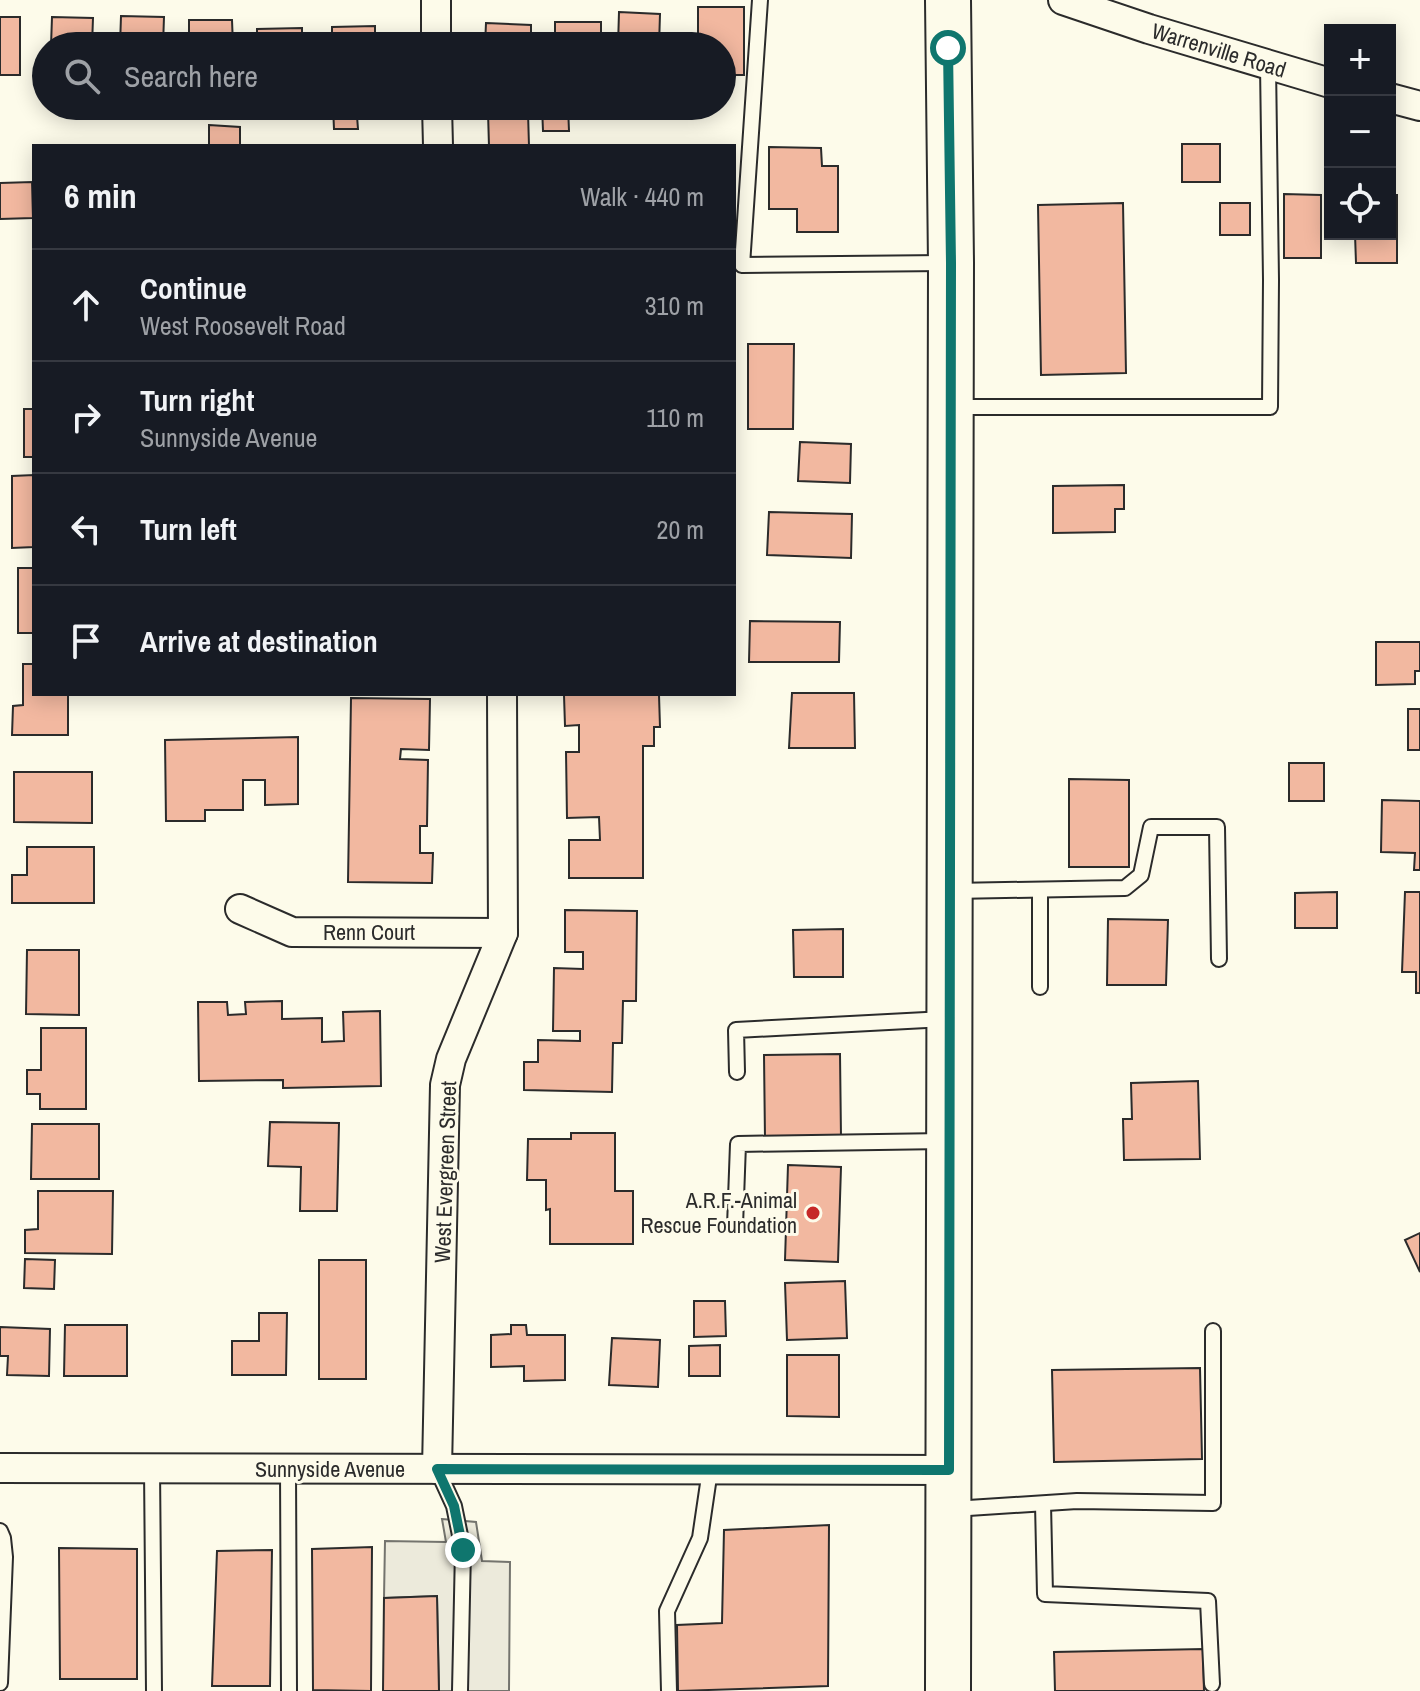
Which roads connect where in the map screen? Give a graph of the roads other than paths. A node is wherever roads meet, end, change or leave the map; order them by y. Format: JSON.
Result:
{"nodes":[{"id":1,"x":436,"y":0,"type":"edge"},
{"id":2,"x":760,"y":0,"type":"edge"},
{"id":3,"x":948,"y":0,"type":"edge"},
{"id":4,"x":1063,"y":0,"type":"edge"},
{"id":5,"x":436,"y":32,"type":"edge"},
{"id":6,"x":1268,"y":65,"type":"junction"},
{"id":7,"x":1324,"y":81,"type":"edge"},
{"id":8,"x":1396,"y":100,"type":"edge"},
{"id":9,"x":1420,"y":106,"type":"edge"},
{"id":10,"x":437,"y":120,"type":"edge"},
{"id":11,"x":438,"y":144,"type":"edge"},
{"id":12,"x":951,"y":263,"type":"junction"},
{"id":13,"x":950,"y":407,"type":"junction"},
{"id":14,"x":502,"y":696,"type":"edge"},
{"id":15,"x":1040,"y":890,"type":"junction"},
{"id":16,"x":949,"y":891,"type":"junction"},
{"id":17,"x":240,"y":909,"type":"dead end"},
{"id":18,"x":503,"y":933,"type":"junction"},
{"id":19,"x":1219,"y":959,"type":"dead end"},
{"id":20,"x":1040,"y":987,"type":"dead end"},
{"id":21,"x":949,"y":1019,"type":"junction"},
{"id":22,"x":737,"y":1072,"type":"dead end"},
{"id":23,"x":949,"y":1141,"type":"junction"},
{"id":24,"x":735,"y":1226,"type":"dead end"},
{"id":25,"x":1213,"y":1331,"type":"dead end"},
{"id":26,"x":0,"y":1468,"type":"edge"},
{"id":27,"x":152,"y":1468,"type":"junction"},
{"id":28,"x":288,"y":1469,"type":"junction"},
{"id":29,"x":437,"y":1469,"type":"junction"},
{"id":30,"x":710,"y":1470,"type":"junction"},
{"id":31,"x":949,"y":1490,"type":"junction"},
{"id":32,"x":1043,"y":1504,"type":"junction"},
{"id":33,"x":0,"y":1531,"type":"edge"},
{"id":34,"x":0,"y":1683,"type":"edge"},
{"id":35,"x":1212,"y":1684,"type":"dead end"},
{"id":36,"x":154,"y":1691,"type":"edge"},
{"id":37,"x":289,"y":1691,"type":"edge"},
{"id":38,"x":460,"y":1691,"type":"edge"},
{"id":39,"x":669,"y":1691,"type":"edge"},
{"id":40,"x":948,"y":1691,"type":"edge"}],
"edges":[{"from":1,"to":5,"type":"street"},
{"from":2,"to":12,"type":"lane"},
{"from":3,"to":12,"type":"main road"},
{"from":4,"to":6,"type":"street","name":"Warrenville Road"},
{"from":6,"to":7,"type":"street","name":"Warrenville Road"},
{"from":6,"to":13,"type":"lane"},
{"from":8,"to":9,"type":"street"},
{"from":10,"to":11,"type":"street"},
{"from":12,"to":13,"type":"main road"},
{"from":13,"to":16,"type":"main road"},
{"from":14,"to":18,"type":"street","name":"West Evergreen Street"},
{"from":15,"to":16,"type":"lane"},
{"from":15,"to":19,"type":"lane"},
{"from":15,"to":20,"type":"lane"},
{"from":16,"to":21,"type":"main road"},
{"from":17,"to":18,"type":"street","name":"Renn Court"},
{"from":18,"to":29,"type":"street","name":"West Evergreen Street"},
{"from":21,"to":22,"type":"lane"},
{"from":21,"to":23,"type":"main road"},
{"from":23,"to":24,"type":"lane"},
{"from":23,"to":31,"type":"main road"},
{"from":25,"to":32,"type":"lane"},
{"from":26,"to":27,"type":"street","name":"Sunnyside Avenue"},
{"from":27,"to":28,"type":"street","name":"Sunnyside Avenue"},
{"from":27,"to":36,"type":"lane"},
{"from":28,"to":29,"type":"street","name":"Sunnyside Avenue"},
{"from":28,"to":37,"type":"lane"},
{"from":29,"to":30,"type":"street","name":"Sunnyside Avenue"},
{"from":29,"to":38,"type":"lane"},
{"from":30,"to":31,"type":"street","name":"Sunnyside Avenue"},
{"from":30,"to":39,"type":"lane"},
{"from":31,"to":32,"type":"lane"},
{"from":31,"to":40,"type":"main road"},
{"from":32,"to":35,"type":"lane"},
{"from":33,"to":34,"type":"lane"}]}
